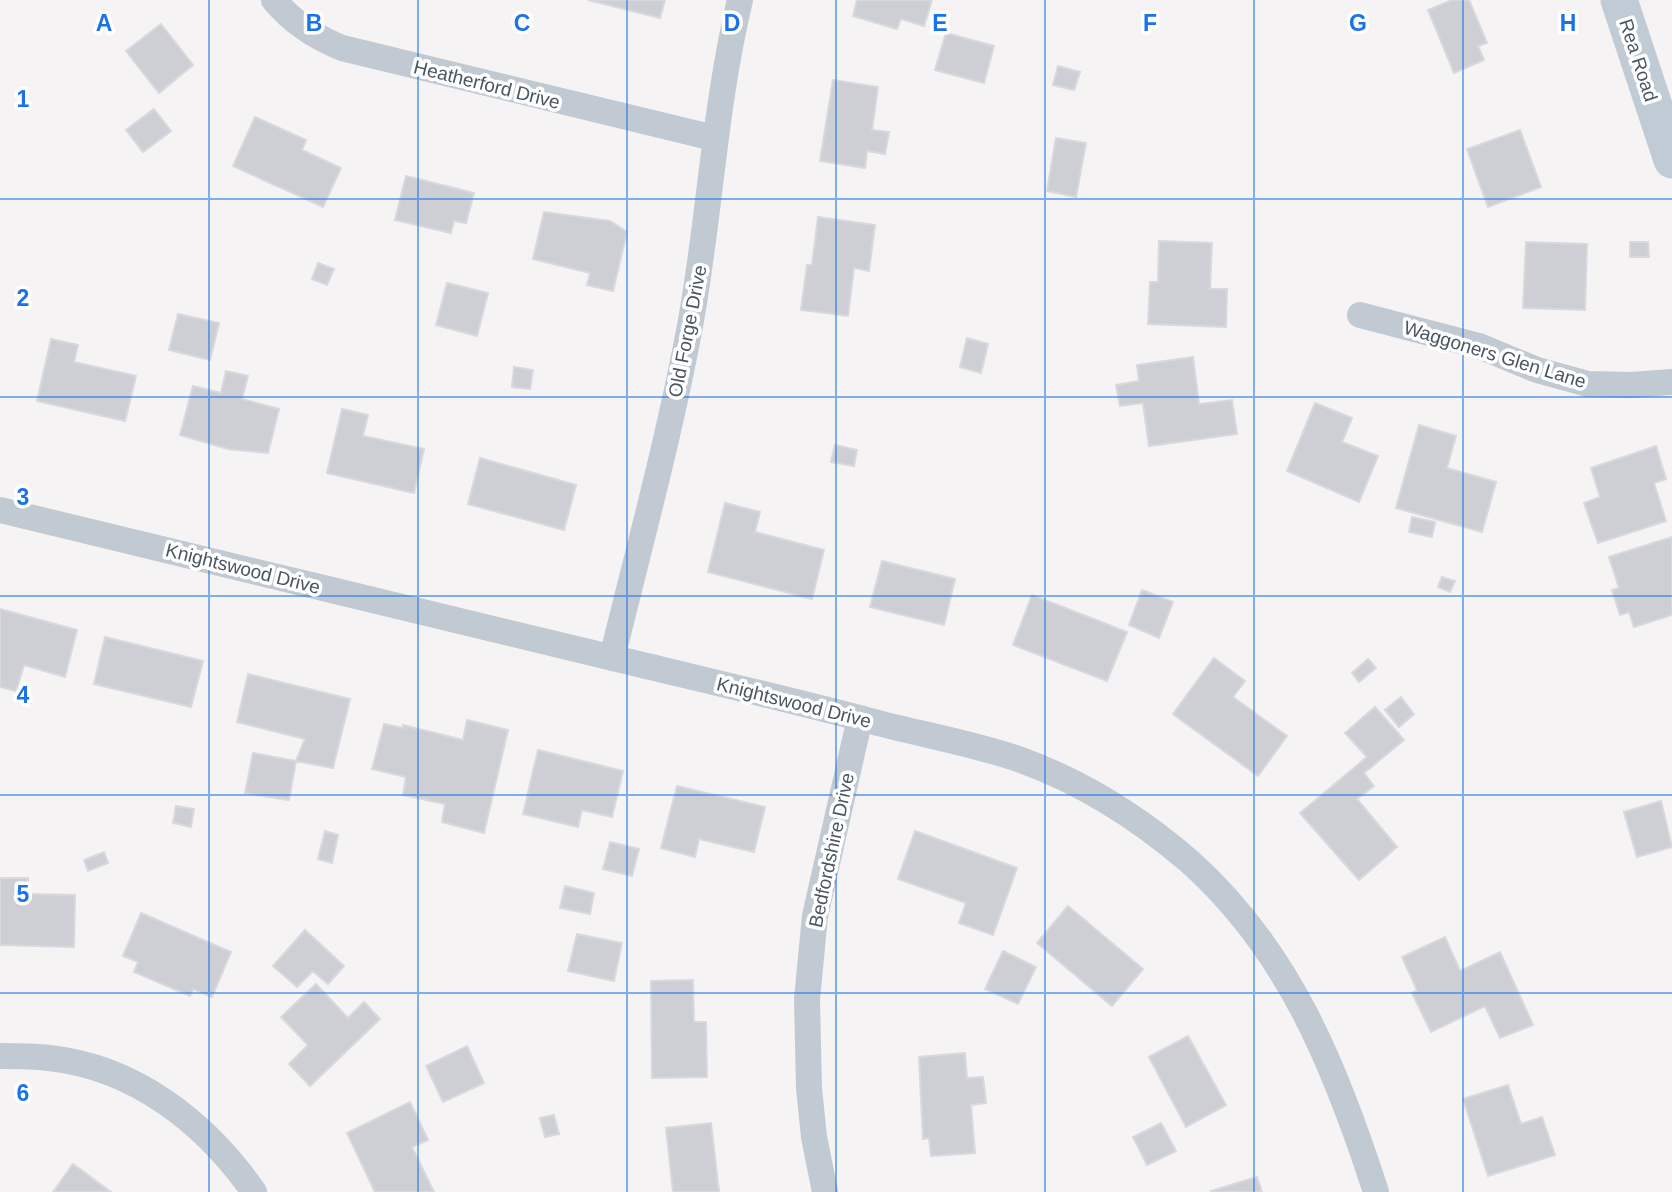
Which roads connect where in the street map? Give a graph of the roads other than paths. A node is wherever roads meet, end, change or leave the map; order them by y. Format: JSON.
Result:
{"nodes":[{"id":1,"x":274,"y":0,"type":"edge"},
{"id":2,"x":740,"y":0,"type":"edge"},
{"id":3,"x":1619,"y":0,"type":"edge"},
{"id":4,"x":714,"y":138,"type":"junction"},
{"id":5,"x":1672,"y":160,"type":"edge"},
{"id":6,"x":1360,"y":315,"type":"dead end"},
{"id":7,"x":1672,"y":382,"type":"edge"},
{"id":8,"x":0,"y":510,"type":"edge"},
{"id":9,"x":612,"y":658,"type":"junction"},
{"id":10,"x":860,"y":718,"type":"junction"},
{"id":11,"x":0,"y":1056,"type":"edge"},
{"id":12,"x":254,"y":1192,"type":"edge"},
{"id":13,"x":825,"y":1192,"type":"edge"},
{"id":14,"x":1376,"y":1192,"type":"edge"}],
"edges":[{"from":1,"to":4,"type":"street","name":"Heatherford Drive"},
{"from":2,"to":4,"type":"street","name":"Old Forge Drive"},
{"from":3,"to":5,"type":"main road","name":"Rea Road"},
{"from":4,"to":9,"type":"street","name":"Old Forge Drive"},
{"from":6,"to":7,"type":"street","name":"Waggoners Glen Lane"},
{"from":8,"to":9,"type":"street","name":"Knightswood Drive"},
{"from":9,"to":10,"type":"street","name":"Knightswood Drive"},
{"from":10,"to":13,"type":"street","name":"Bedfordshire Drive"},
{"from":10,"to":14,"type":"street","name":"Knightswood Drive"},
{"from":11,"to":12,"type":"street"}]}
